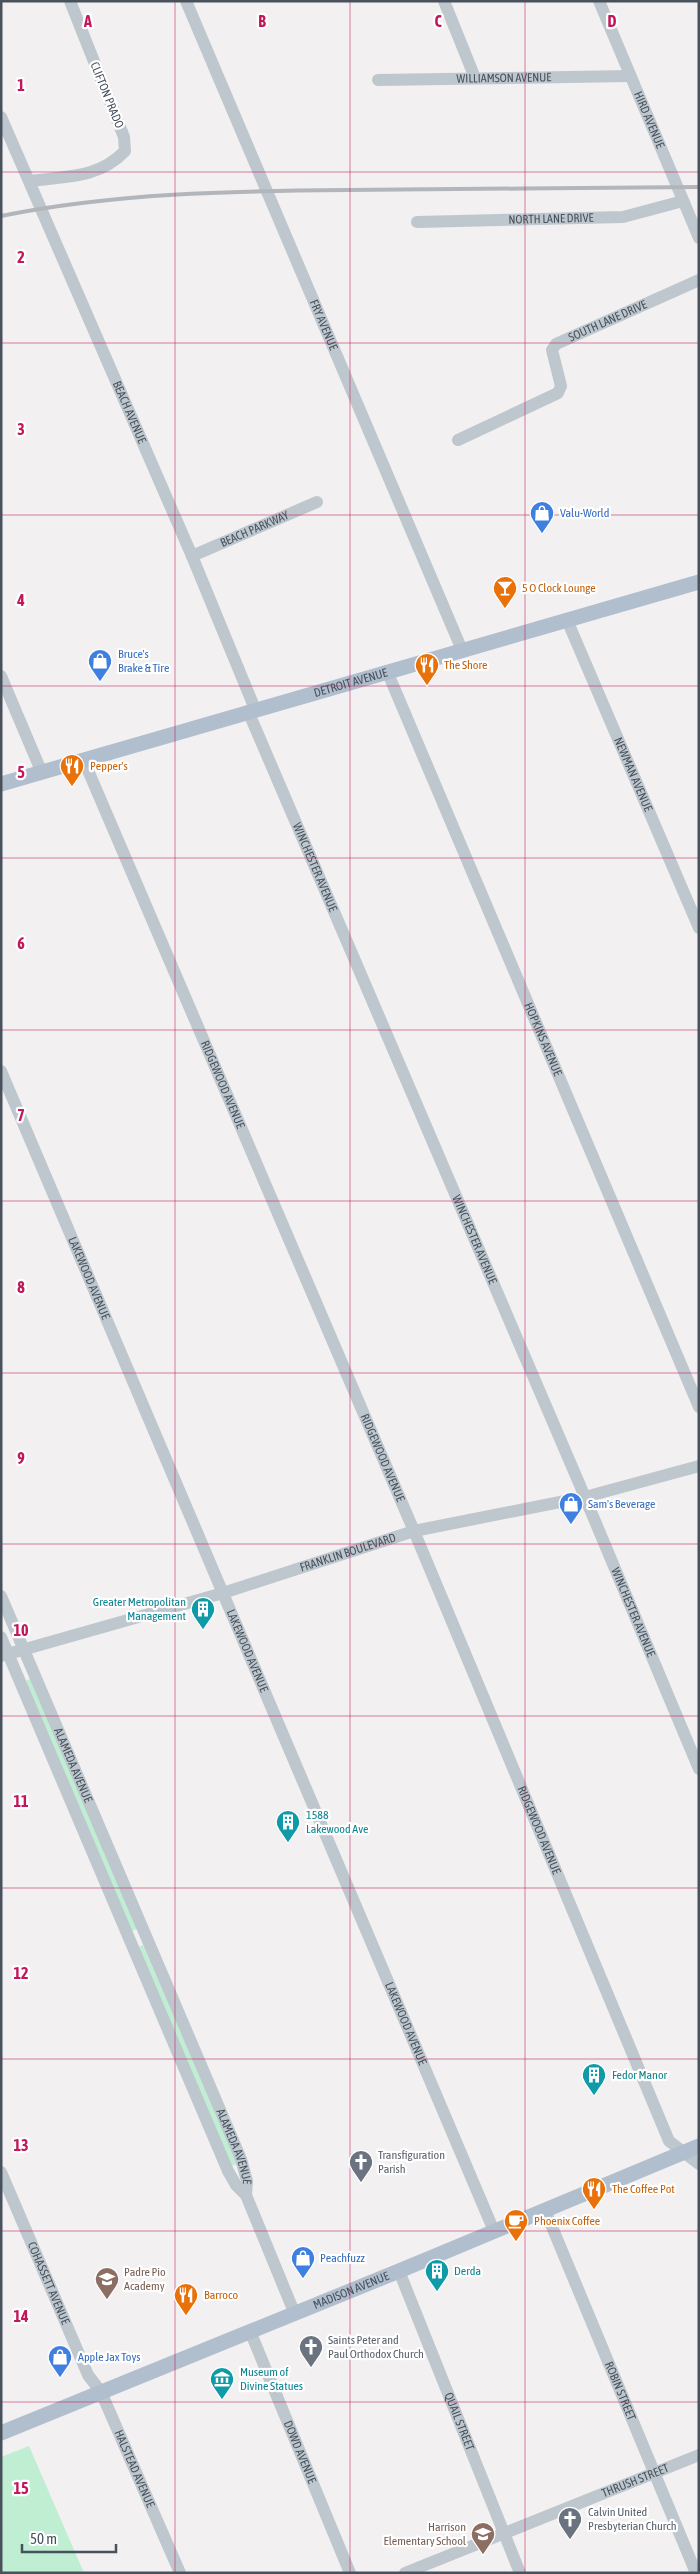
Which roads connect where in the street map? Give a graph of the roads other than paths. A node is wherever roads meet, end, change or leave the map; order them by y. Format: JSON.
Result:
{"nodes":[{"id":1,"x":70,"y":1,"type":"edge"},
{"id":2,"x":186,"y":1,"type":"edge"},
{"id":3,"x":444,"y":1,"type":"edge"},
{"id":4,"x":599,"y":1,"type":"edge"},
{"id":5,"x":630,"y":76,"type":"junction"},
{"id":6,"x":475,"y":78,"type":"junction"},
{"id":7,"x":378,"y":80,"type":"dead end"},
{"id":8,"x":1,"y":117,"type":"edge"},
{"id":9,"x":30,"y":181,"type":"junction"},
{"id":10,"x":683,"y":201,"type":"junction"},
{"id":11,"x":417,"y":222,"type":"dead end"},
{"id":12,"x":699,"y":238,"type":"edge"},
{"id":13,"x":699,"y":280,"type":"edge"},
{"id":14,"x":458,"y":440,"type":"dead end"},
{"id":15,"x":317,"y":502,"type":"dead end"},
{"id":16,"x":192,"y":556,"type":"junction"},
{"id":17,"x":699,"y":582,"type":"edge"},
{"id":18,"x":567,"y":620,"type":"junction"},
{"id":19,"x":462,"y":650,"type":"junction"},
{"id":20,"x":387,"y":671,"type":"junction"},
{"id":21,"x":1,"y":676,"type":"edge"},
{"id":22,"x":252,"y":710,"type":"junction"},
{"id":23,"x":84,"y":761,"type":"junction"},
{"id":24,"x":42,"y":773,"type":"junction"},
{"id":25,"x":1,"y":784,"type":"edge"},
{"id":26,"x":699,"y":928,"type":"edge"},
{"id":27,"x":1,"y":1071,"type":"edge"},
{"id":28,"x":699,"y":1408,"type":"edge"},
{"id":29,"x":699,"y":1466,"type":"edge"},
{"id":30,"x":585,"y":1497,"type":"junction"},
{"id":31,"x":414,"y":1531,"type":"junction"},
{"id":32,"x":223,"y":1593,"type":"junction"},
{"id":33,"x":1,"y":1596,"type":"edge"},
{"id":34,"x":1,"y":1637,"type":"edge"},
{"id":35,"x":24,"y":1650,"type":"junction"},
{"id":36,"x":5,"y":1655,"type":"edge"},
{"id":37,"x":699,"y":1769,"type":"edge"},
{"id":38,"x":145,"y":1933,"type":"junction"},
{"id":39,"x":129,"y":1940,"type":"junction"},
{"id":40,"x":699,"y":2146,"type":"edge"},
{"id":41,"x":682,"y":2152,"type":"junction"},
{"id":42,"x":699,"y":2164,"type":"edge"},
{"id":43,"x":1,"y":2172,"type":"edge"},
{"id":44,"x":246,"y":2195,"type":"junction"},
{"id":45,"x":545,"y":2210,"type":"junction"},
{"id":46,"x":494,"y":2231,"type":"junction"},
{"id":47,"x":399,"y":2271,"type":"junction"},
{"id":48,"x":294,"y":2312,"type":"junction"},
{"id":49,"x":250,"y":2331,"type":"junction"},
{"id":50,"x":101,"y":2392,"type":"junction"},
{"id":51,"x":1,"y":2433,"type":"edge"},
{"id":52,"x":699,"y":2455,"type":"edge"},
{"id":53,"x":656,"y":2472,"type":"junction"},
{"id":54,"x":503,"y":2533,"type":"junction"},
{"id":55,"x":180,"y":2573,"type":"edge"},
{"id":56,"x":350,"y":2573,"type":"edge"},
{"id":57,"x":404,"y":2573,"type":"edge"},
{"id":58,"x":520,"y":2573,"type":"edge"},
{"id":59,"x":696,"y":2573,"type":"edge"}],
"edges":[{"from":1,"to":9,"type":"street","name":"CLIFTON PRADO"},
{"from":2,"to":19,"type":"street","name":"FRY AVENUE"},
{"from":3,"to":6,"type":"street"},
{"from":4,"to":5,"type":"street","name":"HIRD AVENUE"},
{"from":5,"to":6,"type":"street","name":"WILLIAMSON AVENUE"},
{"from":5,"to":10,"type":"street","name":"HIRD AVENUE"},
{"from":6,"to":7,"type":"street","name":"WILLIAMSON AVENUE"},
{"from":8,"to":9,"type":"street","name":"BEACH AVENUE"},
{"from":9,"to":16,"type":"street","name":"BEACH AVENUE"},
{"from":10,"to":11,"type":"street","name":"NORTH LANE DRIVE"},
{"from":10,"to":12,"type":"street","name":"HIRD AVENUE"},
{"from":13,"to":14,"type":"street","name":"SOUTH LANE DRIVE"},
{"from":15,"to":16,"type":"street","name":"BEACH PARKWAY"},
{"from":16,"to":22,"type":"street","name":"BEACH AVENUE"},
{"from":17,"to":18,"type":"main road","name":"DETROIT AVENUE"},
{"from":18,"to":19,"type":"main road","name":"DETROIT AVENUE"},
{"from":18,"to":26,"type":"street","name":"NEWMAN AVENUE"},
{"from":19,"to":20,"type":"main road","name":"DETROIT AVENUE"},
{"from":20,"to":22,"type":"main road","name":"DETROIT AVENUE"},
{"from":20,"to":28,"type":"street","name":"HOPKINS AVENUE"},
{"from":21,"to":24,"type":"street"},
{"from":22,"to":23,"type":"main road","name":"DETROIT AVENUE"},
{"from":22,"to":30,"type":"street","name":"WINCHESTER AVENUE"},
{"from":23,"to":24,"type":"main road","name":"DETROIT AVENUE"},
{"from":23,"to":31,"type":"street","name":"RIDGEWOOD AVENUE"},
{"from":24,"to":25,"type":"main road","name":"DETROIT AVENUE"},
{"from":27,"to":32,"type":"street","name":"LAKEWOOD AVENUE"},
{"from":29,"to":30,"type":"street","name":"FRANKLIN BOULEVARD"},
{"from":30,"to":31,"type":"street","name":"FRANKLIN BOULEVARD"},
{"from":30,"to":37,"type":"street","name":"WINCHESTER AVENUE"},
{"from":31,"to":32,"type":"street","name":"FRANKLIN BOULEVARD"},
{"from":31,"to":41,"type":"street","name":"RIDGEWOOD AVENUE"},
{"from":32,"to":35,"type":"street","name":"FRANKLIN BOULEVARD"},
{"from":32,"to":46,"type":"street","name":"LAKEWOOD AVENUE"},
{"from":33,"to":35,"type":"street","name":"ALAMEDA AVENUE"},
{"from":34,"to":36,"type":"street","name":"ALAMEDA AVENUE"},
{"from":35,"to":36,"type":"street","name":"FRANKLIN BOULEVARD"},
{"from":35,"to":38,"type":"street","name":"ALAMEDA AVENUE"},
{"from":36,"to":39,"type":"street","name":"ALAMEDA AVENUE"},
{"from":38,"to":39,"type":"street"},
{"from":38,"to":44,"type":"street","name":"ALAMEDA AVENUE"},
{"from":39,"to":44,"type":"street","name":"ALAMEDA AVENUE"},
{"from":40,"to":41,"type":"main road","name":"MADISON AVENUE"},
{"from":41,"to":42,"type":"street","name":"RIDGEWOOD AVENUE"},
{"from":41,"to":45,"type":"main road","name":"MADISON AVENUE"},
{"from":43,"to":50,"type":"street","name":"COHASSETT AVENUE"},
{"from":44,"to":48,"type":"street","name":"ALAMEDA AVENUE"},
{"from":45,"to":46,"type":"main road","name":"MADISON AVENUE"},
{"from":45,"to":53,"type":"street","name":"ROBIN STREET"},
{"from":46,"to":47,"type":"main road","name":"MADISON AVENUE"},
{"from":47,"to":48,"type":"main road","name":"MADISON AVENUE"},
{"from":47,"to":54,"type":"street","name":"QUAIL STREET"},
{"from":48,"to":49,"type":"main road","name":"MADISON AVENUE"},
{"from":49,"to":50,"type":"main road","name":"MADISON AVENUE"},
{"from":49,"to":56,"type":"street","name":"DOWD AVENUE"},
{"from":50,"to":51,"type":"main road","name":"MADISON AVENUE"},
{"from":50,"to":55,"type":"street","name":"HALSTEAD AVENUE"},
{"from":52,"to":53,"type":"street","name":"THRUSH STREET"},
{"from":53,"to":54,"type":"street","name":"THRUSH STREET"},
{"from":53,"to":59,"type":"street","name":"ROBIN STREET"},
{"from":54,"to":57,"type":"street","name":"THRUSH STREET"},
{"from":54,"to":58,"type":"street","name":"QUAIL STREET"}]}
